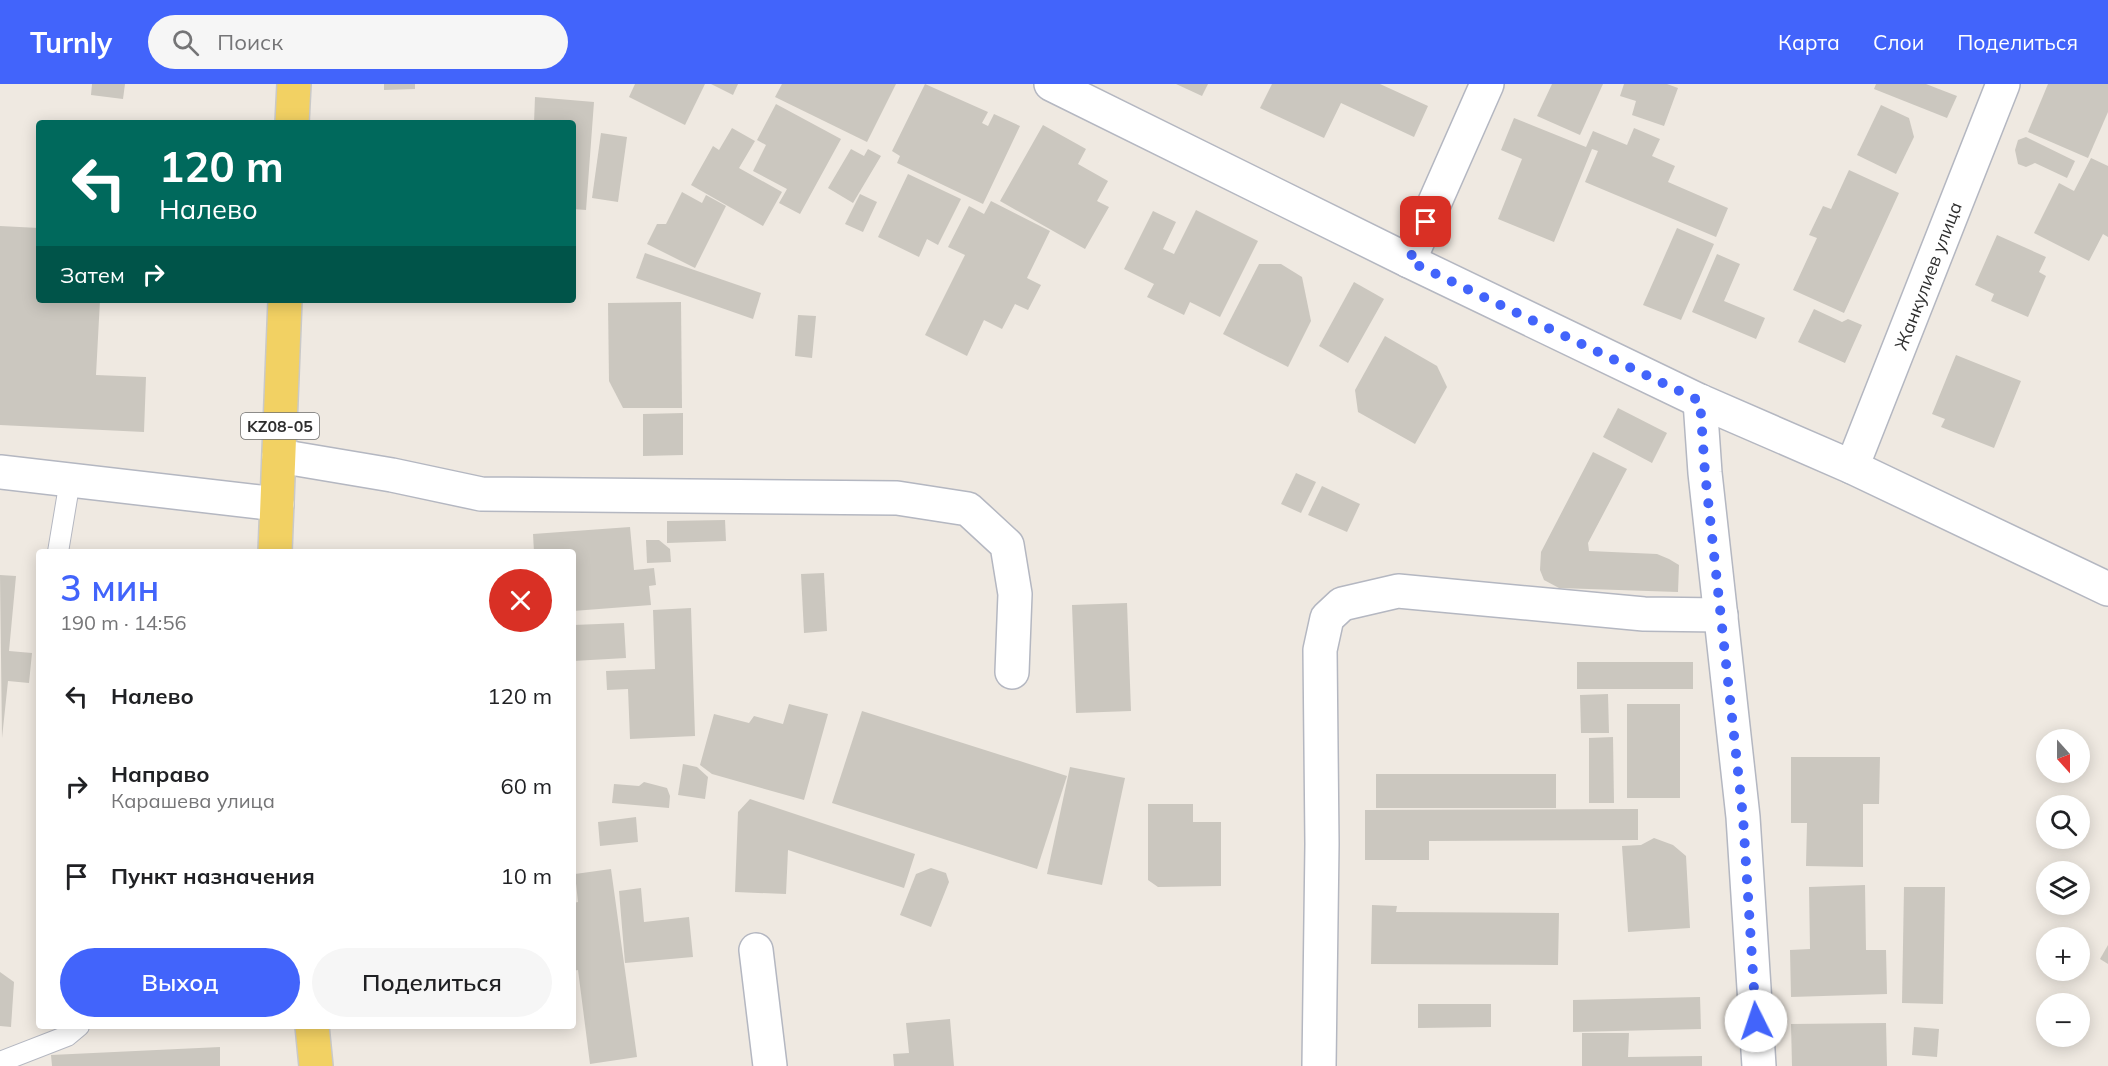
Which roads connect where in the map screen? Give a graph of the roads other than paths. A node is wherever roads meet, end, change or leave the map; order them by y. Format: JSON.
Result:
{"nodes":[{"id":1,"x":294,"y":84,"type":"edge"},
{"id":2,"x":1051,"y":84,"type":"edge"},
{"id":3,"x":1487,"y":84,"type":"edge"},
{"id":4,"x":2003,"y":84,"type":"edge"},
{"id":5,"x":292,"y":120,"type":"edge"},
{"id":6,"x":1409,"y":261,"type":"junction"},
{"id":7,"x":285,"y":303,"type":"edge"},
{"id":8,"x":1700,"y":401,"type":"junction"},
{"id":9,"x":279,"y":456,"type":"junction"},
{"id":10,"x":1852,"y":467,"type":"junction"},
{"id":11,"x":0,"y":472,"type":"edge"},
{"id":12,"x":70,"y":480,"type":"junction"},
{"id":13,"x":277,"y":504,"type":"junction"},
{"id":14,"x":58,"y":549,"type":"edge"},
{"id":15,"x":275,"y":549,"type":"edge"},
{"id":16,"x":2108,"y":589,"type":"edge"},
{"id":17,"x":1721,"y":615,"type":"junction"},
{"id":18,"x":1012,"y":672,"type":"dead end"},
{"id":19,"x":756,"y":950,"type":"dead end"},
{"id":20,"x":75,"y":1029,"type":"edge"},
{"id":21,"x":312,"y":1029,"type":"edge"},
{"id":22,"x":0,"y":1062,"type":"edge"},
{"id":23,"x":316,"y":1066,"type":"edge"},
{"id":24,"x":770,"y":1066,"type":"edge"},
{"id":25,"x":1319,"y":1066,"type":"edge"},
{"id":26,"x":1759,"y":1066,"type":"edge"}],
"edges":[{"from":1,"to":5,"type":"main road"},
{"from":2,"to":6,"type":"street"},
{"from":3,"to":6,"type":"street"},
{"from":4,"to":10,"type":"street","name":"Жанкулиев улица"},
{"from":6,"to":8,"type":"street"},
{"from":7,"to":9,"type":"main road","number":"KZ08-05"},
{"from":8,"to":10,"type":"street"},
{"from":8,"to":17,"type":"street"},
{"from":9,"to":13,"type":"main road","number":"KZ08-05"},
{"from":9,"to":18,"type":"street"},
{"from":10,"to":16,"type":"street"},
{"from":11,"to":12,"type":"street"},
{"from":12,"to":13,"type":"street"},
{"from":12,"to":14,"type":"lane"},
{"from":13,"to":15,"type":"main road","number":"KZ08-05"},
{"from":17,"to":25,"type":"street"},
{"from":17,"to":26,"type":"street"},
{"from":19,"to":24,"type":"street"},
{"from":20,"to":22,"type":"lane"},
{"from":21,"to":23,"type":"main road"}]}
